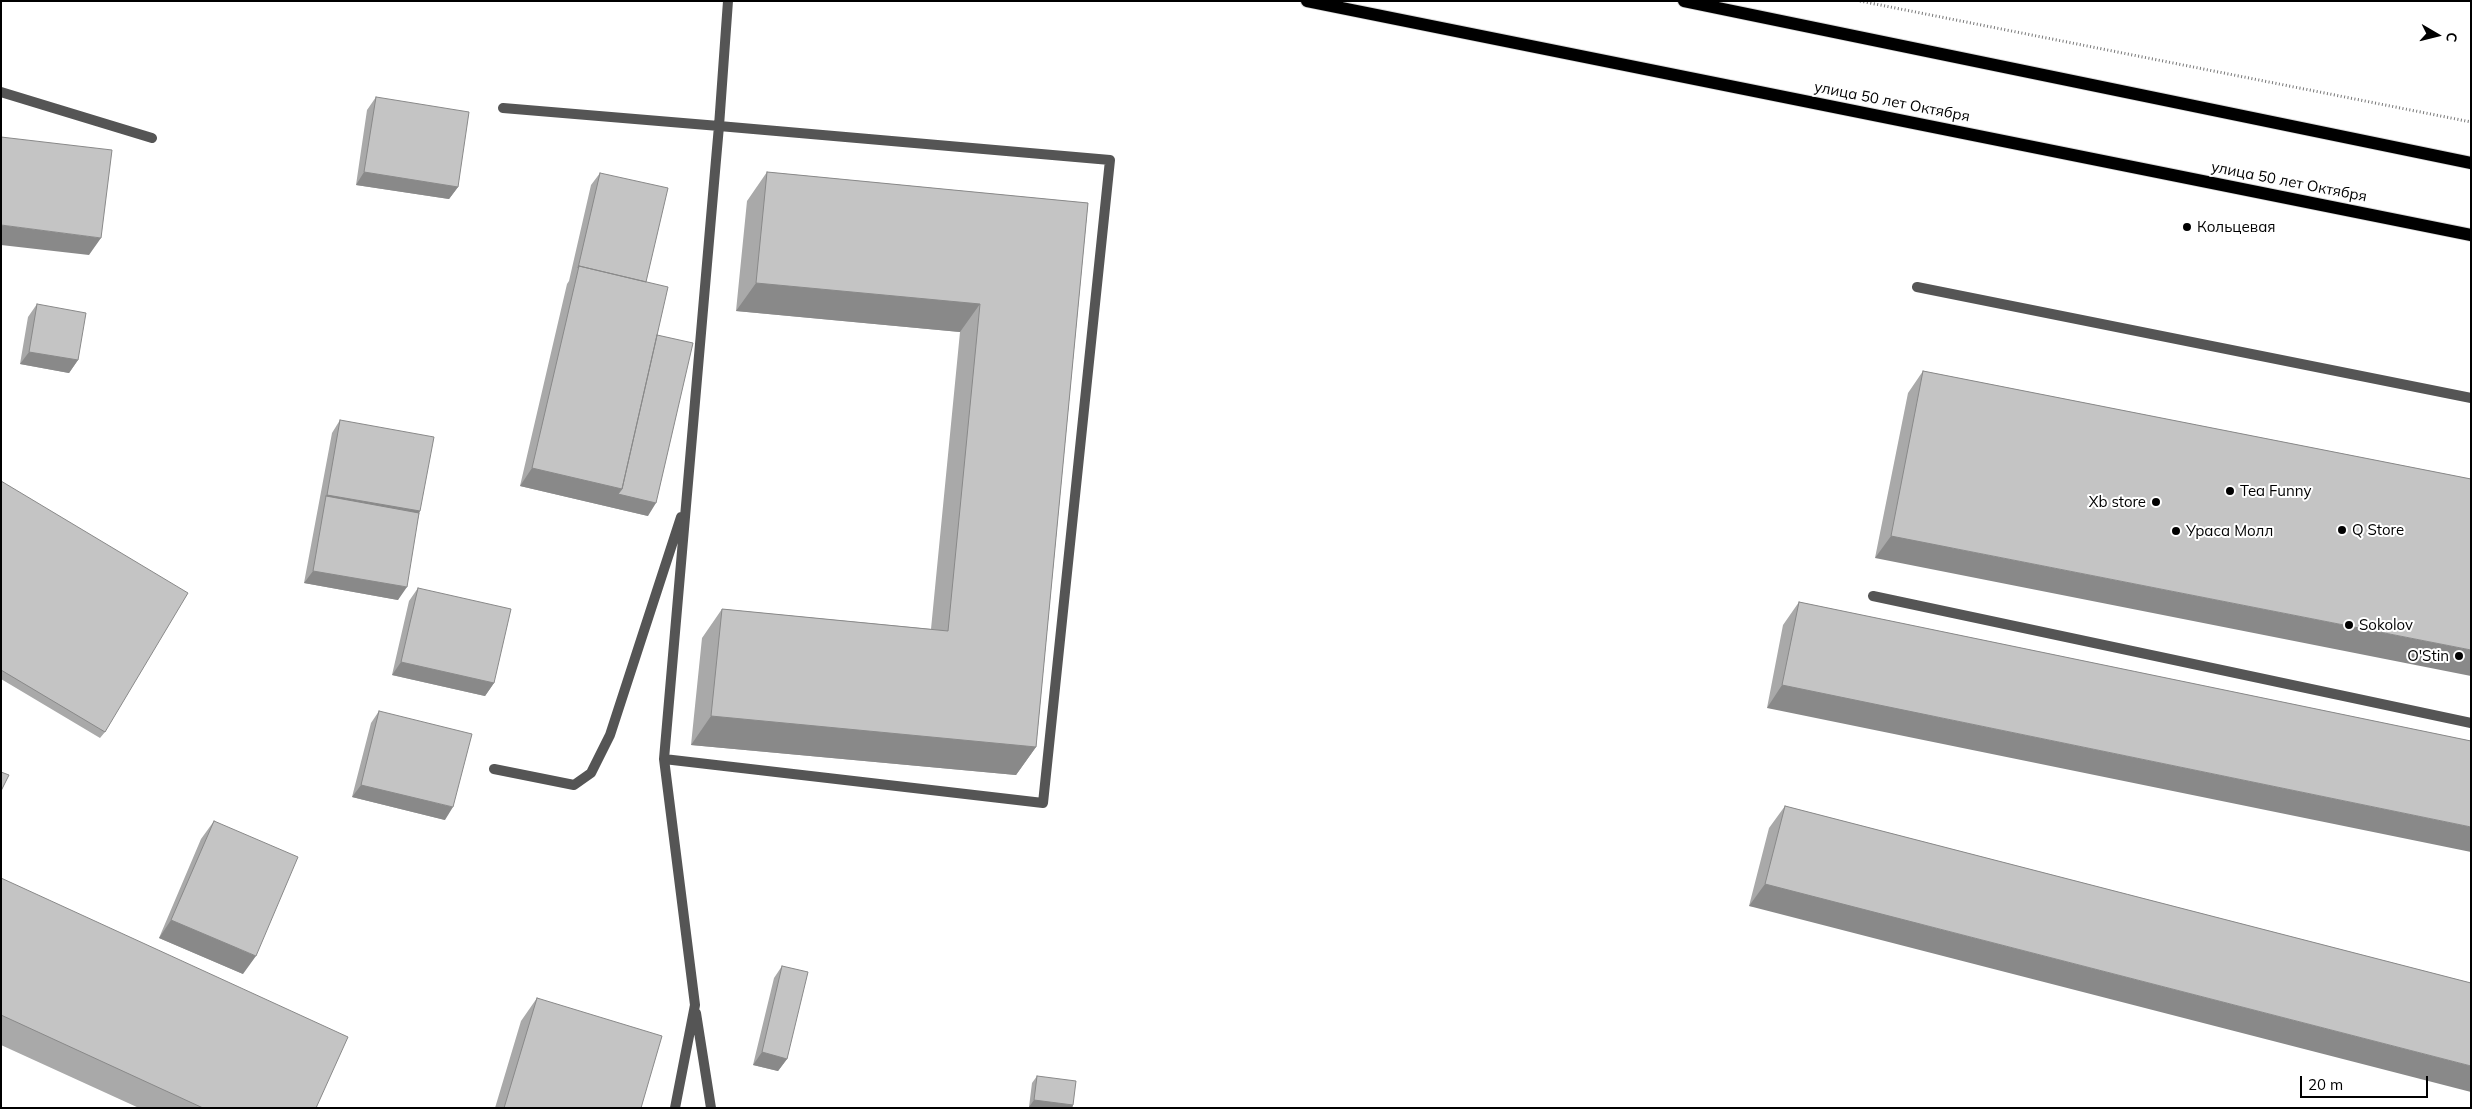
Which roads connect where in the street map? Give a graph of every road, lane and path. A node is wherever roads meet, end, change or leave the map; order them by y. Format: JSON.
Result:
{"nodes":[{"id":1,"x":728,"y":1,"type":"edge"},
{"id":2,"x":1307,"y":1,"type":"edge"},
{"id":3,"x":1684,"y":1,"type":"edge"},
{"id":4,"x":1860,"y":1,"type":"edge"},
{"id":5,"x":1,"y":92,"type":"edge"},
{"id":6,"x":503,"y":108,"type":"dead end"},
{"id":7,"x":2471,"y":122,"type":"edge"},
{"id":8,"x":719,"y":126,"type":"junction"},
{"id":9,"x":152,"y":138,"type":"dead end"},
{"id":10,"x":2471,"y":163,"type":"edge"},
{"id":11,"x":2471,"y":235,"type":"edge"},
{"id":12,"x":1917,"y":286,"type":"dead end"},
{"id":13,"x":2471,"y":398,"type":"edge"},
{"id":14,"x":687,"y":500,"type":"junction"},
{"id":15,"x":1873,"y":596,"type":"dead end"},
{"id":16,"x":2471,"y":723,"type":"edge"},
{"id":17,"x":664,"y":759,"type":"junction"},
{"id":18,"x":494,"y":769,"type":"dead end"},
{"id":19,"x":694,"y":1005,"type":"junction"},
{"id":20,"x":675,"y":1108,"type":"edge"},
{"id":21,"x":711,"y":1108,"type":"edge"}],
"edges":[{"from":1,"to":8,"type":"lane"},
{"from":2,"to":11,"type":"main road","name":"улица 50 лет Октября"},
{"from":3,"to":10,"type":"main road"},
{"from":4,"to":7,"type":"path"},
{"from":5,"to":9,"type":"lane"},
{"from":6,"to":8,"type":"lane"},
{"from":8,"to":14,"type":"lane"},
{"from":8,"to":17,"type":"lane"},
{"from":12,"to":13,"type":"lane"},
{"from":14,"to":17,"type":"lane"},
{"from":14,"to":18,"type":"lane"},
{"from":15,"to":16,"type":"lane"},
{"from":17,"to":19,"type":"lane"},
{"from":19,"to":20,"type":"lane"},
{"from":19,"to":21,"type":"lane"}]}
